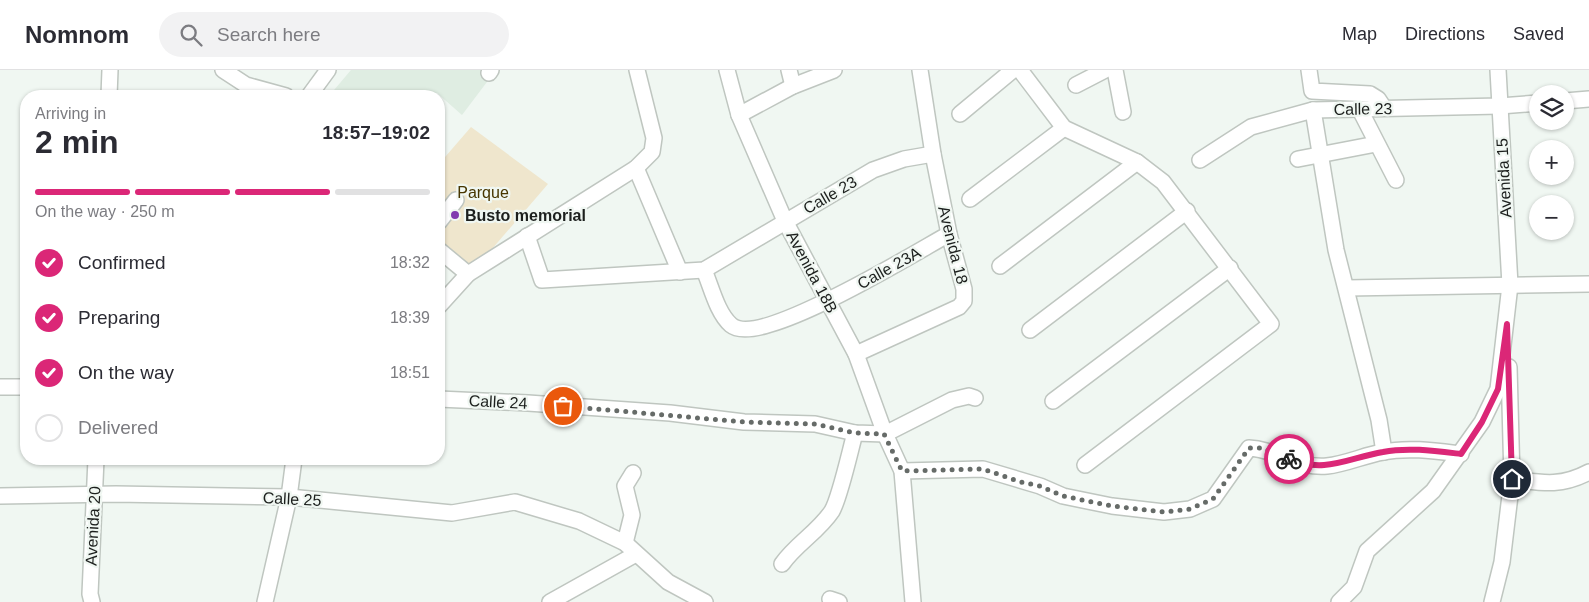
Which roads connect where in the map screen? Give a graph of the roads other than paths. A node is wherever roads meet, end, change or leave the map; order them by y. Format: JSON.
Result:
{"nodes":[{"id":1,"x":110,"y":70,"type":"edge"},
{"id":2,"x":223,"y":70,"type":"edge"},
{"id":3,"x":328,"y":70,"type":"edge"},
{"id":4,"x":637,"y":70,"type":"edge"},
{"id":5,"x":727,"y":70,"type":"edge"},
{"id":6,"x":789,"y":70,"type":"edge"},
{"id":7,"x":834,"y":70,"type":"edge"},
{"id":8,"x":920,"y":70,"type":"edge"},
{"id":9,"x":1013,"y":70,"type":"edge"},
{"id":10,"x":1020,"y":70,"type":"edge"},
{"id":11,"x":1105,"y":70,"type":"edge"},
{"id":12,"x":1115,"y":70,"type":"edge"},
{"id":13,"x":1309,"y":70,"type":"edge"},
{"id":14,"x":1498,"y":70,"type":"edge"},
{"id":15,"x":1076,"y":85,"type":"dead end"},
{"id":16,"x":793,"y":86,"type":"junction"},
{"id":17,"x":109,"y":90,"type":"edge"},
{"id":18,"x":264,"y":90,"type":"edge"},
{"id":19,"x":313,"y":90,"type":"edge"},
{"id":20,"x":1589,"y":99,"type":"edge"},
{"id":21,"x":1574,"y":100,"type":"edge"},
{"id":22,"x":1529,"y":104,"type":"edge"},
{"id":23,"x":1500,"y":106,"type":"junction"},
{"id":24,"x":1384,"y":108,"type":"junction"},
{"id":25,"x":1313,"y":110,"type":"junction"},
{"id":26,"x":1360,"y":110,"type":"junction"},
{"id":27,"x":1124,"y":112,"type":"dead end"},
{"id":28,"x":960,"y":114,"type":"dead end"},
{"id":29,"x":739,"y":115,"type":"junction"},
{"id":30,"x":1064,"y":128,"type":"junction"},
{"id":31,"x":1376,"y":144,"type":"junction"},
{"id":32,"x":933,"y":154,"type":"junction"},
{"id":33,"x":1320,"y":155,"type":"junction"},
{"id":34,"x":1298,"y":159,"type":"dead end"},
{"id":35,"x":1200,"y":160,"type":"dead end"},
{"id":36,"x":1136,"y":162,"type":"junction"},
{"id":37,"x":636,"y":168,"type":"junction"},
{"id":38,"x":1396,"y":180,"type":"dead end"},
{"id":39,"x":970,"y":199,"type":"dead end"},
{"id":40,"x":456,"y":200,"type":"dead end"},
{"id":41,"x":1187,"y":211,"type":"junction"},
{"id":42,"x":445,"y":214,"type":"edge"},
{"id":43,"x":785,"y":221,"type":"junction"},
{"id":44,"x":949,"y":234,"type":"junction"},
{"id":45,"x":528,"y":236,"type":"junction"},
{"id":46,"x":445,"y":255,"type":"edge"},
{"id":47,"x":1000,"y":266,"type":"dead end"},
{"id":48,"x":1230,"y":268,"type":"junction"},
{"id":49,"x":704,"y":270,"type":"junction"},
{"id":50,"x":680,"y":272,"type":"junction"},
{"id":51,"x":468,"y":274,"type":"junction"},
{"id":52,"x":1589,"y":284,"type":"edge"},
{"id":53,"x":1510,"y":285,"type":"junction"},
{"id":54,"x":1347,"y":288,"type":"junction"},
{"id":55,"x":445,"y":299,"type":"edge"},
{"id":56,"x":828,"y":302,"type":"junction"},
{"id":57,"x":1507,"y":324,"type":"junction"},
{"id":58,"x":1030,"y":330,"type":"dead end"},
{"id":59,"x":856,"y":354,"type":"junction"},
{"id":60,"x":0,"y":387,"type":"edge"},
{"id":61,"x":20,"y":387,"type":"edge"},
{"id":62,"x":975,"y":398,"type":"dead end"},
{"id":63,"x":445,"y":399,"type":"edge"},
{"id":64,"x":1053,"y":401,"type":"dead end"},
{"id":65,"x":855,"y":433,"type":"junction"},
{"id":66,"x":884,"y":434,"type":"junction"},
{"id":67,"x":1384,"y":452,"type":"junction"},
{"id":68,"x":1461,"y":454,"type":"junction"},
{"id":69,"x":96,"y":465,"type":"edge"},
{"id":70,"x":293,"y":465,"type":"edge"},
{"id":71,"x":1085,"y":465,"type":"dead end"},
{"id":72,"x":902,"y":471,"type":"junction"},
{"id":73,"x":1589,"y":472,"type":"edge"},
{"id":74,"x":633,"y":473,"type":"dead end"},
{"id":75,"x":1512,"y":479,"type":"junction"},
{"id":76,"x":94,"y":494,"type":"junction"},
{"id":77,"x":0,"y":496,"type":"edge"},
{"id":78,"x":289,"y":497,"type":"junction"},
{"id":79,"x":625,"y":543,"type":"junction"},
{"id":80,"x":636,"y":554,"type":"junction"},
{"id":81,"x":782,"y":564,"type":"dead end"},
{"id":82,"x":89,"y":599,"type":"edge"},
{"id":83,"x":265,"y":602,"type":"edge"},
{"id":84,"x":550,"y":602,"type":"edge"},
{"id":85,"x":705,"y":602,"type":"edge"},
{"id":86,"x":913,"y":602,"type":"edge"},
{"id":87,"x":1339,"y":602,"type":"edge"},
{"id":88,"x":1492,"y":602,"type":"edge"}],
"edges":[{"from":1,"to":17,"type":"street"},
{"from":2,"to":18,"type":"street"},
{"from":3,"to":19,"type":"street"},
{"from":4,"to":37,"type":"street"},
{"from":5,"to":29,"type":"street","name":"Avenida 18B"},
{"from":6,"to":16,"type":"street"},
{"from":7,"to":16,"type":"street"},
{"from":8,"to":32,"type":"street","name":"Avenida 18"},
{"from":9,"to":28,"type":"street"},
{"from":10,"to":30,"type":"street"},
{"from":11,"to":15,"type":"street"},
{"from":12,"to":27,"type":"street"},
{"from":13,"to":24,"type":"street"},
{"from":14,"to":23,"type":"street","name":"Avenida 15"},
{"from":16,"to":29,"type":"street"},
{"from":20,"to":21,"type":"street"},
{"from":22,"to":23,"type":"street","name":"Calle 23"},
{"from":23,"to":24,"type":"street","name":"Calle 23"},
{"from":23,"to":53,"type":"street","name":"Avenida 15"},
{"from":24,"to":26,"type":"street","name":"Calle 23"},
{"from":25,"to":26,"type":"street","name":"Calle 23"},
{"from":25,"to":33,"type":"street"},
{"from":25,"to":35,"type":"street","name":"Calle 23"},
{"from":26,"to":31,"type":"street"},
{"from":29,"to":43,"type":"street","name":"Avenida 18B"},
{"from":30,"to":36,"type":"street"},
{"from":30,"to":39,"type":"street"},
{"from":31,"to":33,"type":"street"},
{"from":31,"to":38,"type":"street"},
{"from":32,"to":43,"type":"street","name":"Calle 23"},
{"from":32,"to":44,"type":"street","name":"Avenida 18"},
{"from":33,"to":34,"type":"street"},
{"from":33,"to":54,"type":"street"},
{"from":36,"to":41,"type":"street"},
{"from":36,"to":47,"type":"street"},
{"from":37,"to":45,"type":"street"},
{"from":37,"to":50,"type":"street"},
{"from":40,"to":42,"type":"street"},
{"from":41,"to":48,"type":"street"},
{"from":41,"to":58,"type":"street"},
{"from":43,"to":49,"type":"street","name":"Calle 23"},
{"from":43,"to":56,"type":"street","name":"Avenida 18B"},
{"from":44,"to":56,"type":"street","name":"Calle 23A"},
{"from":44,"to":59,"type":"street","name":"Avenida 18"},
{"from":45,"to":50,"type":"street"},
{"from":45,"to":51,"type":"street"},
{"from":46,"to":51,"type":"street"},
{"from":48,"to":64,"type":"street"},
{"from":48,"to":71,"type":"street"},
{"from":49,"to":50,"type":"street","name":"Calle 23"},
{"from":49,"to":56,"type":"street"},
{"from":51,"to":55,"type":"street"},
{"from":52,"to":53,"type":"street"},
{"from":53,"to":54,"type":"street"},
{"from":53,"to":57,"type":"street","name":"Avenida 15"},
{"from":54,"to":67,"type":"street"},
{"from":56,"to":59,"type":"street","name":"Avenida 18B"},
{"from":57,"to":68,"type":"street"},
{"from":57,"to":75,"type":"street"},
{"from":59,"to":66,"type":"street","name":"Avenida 18B"},
{"from":60,"to":61,"type":"street"},
{"from":62,"to":66,"type":"street"},
{"from":63,"to":65,"type":"street","name":"Calle 24"},
{"from":65,"to":66,"type":"street","name":"Calle 24"},
{"from":65,"to":81,"type":"street"},
{"from":66,"to":72,"type":"street","name":"Avenida 18B"},
{"from":67,"to":68,"type":"street"},
{"from":67,"to":72,"type":"street"},
{"from":68,"to":87,"type":"street"},
{"from":69,"to":76,"type":"street","name":"Avenida 20"},
{"from":70,"to":78,"type":"street"},
{"from":72,"to":86,"type":"street"},
{"from":73,"to":75,"type":"street"},
{"from":74,"to":79,"type":"street"},
{"from":75,"to":88,"type":"street"},
{"from":76,"to":77,"type":"street","name":"Calle 25"},
{"from":76,"to":78,"type":"street","name":"Calle 25"},
{"from":76,"to":82,"type":"street","name":"Avenida 20"},
{"from":78,"to":79,"type":"street","name":"Calle 25"},
{"from":78,"to":83,"type":"street"},
{"from":79,"to":80,"type":"street","name":"Calle 25"},
{"from":80,"to":84,"type":"street"},
{"from":80,"to":85,"type":"street","name":"Calle 25"}]}
